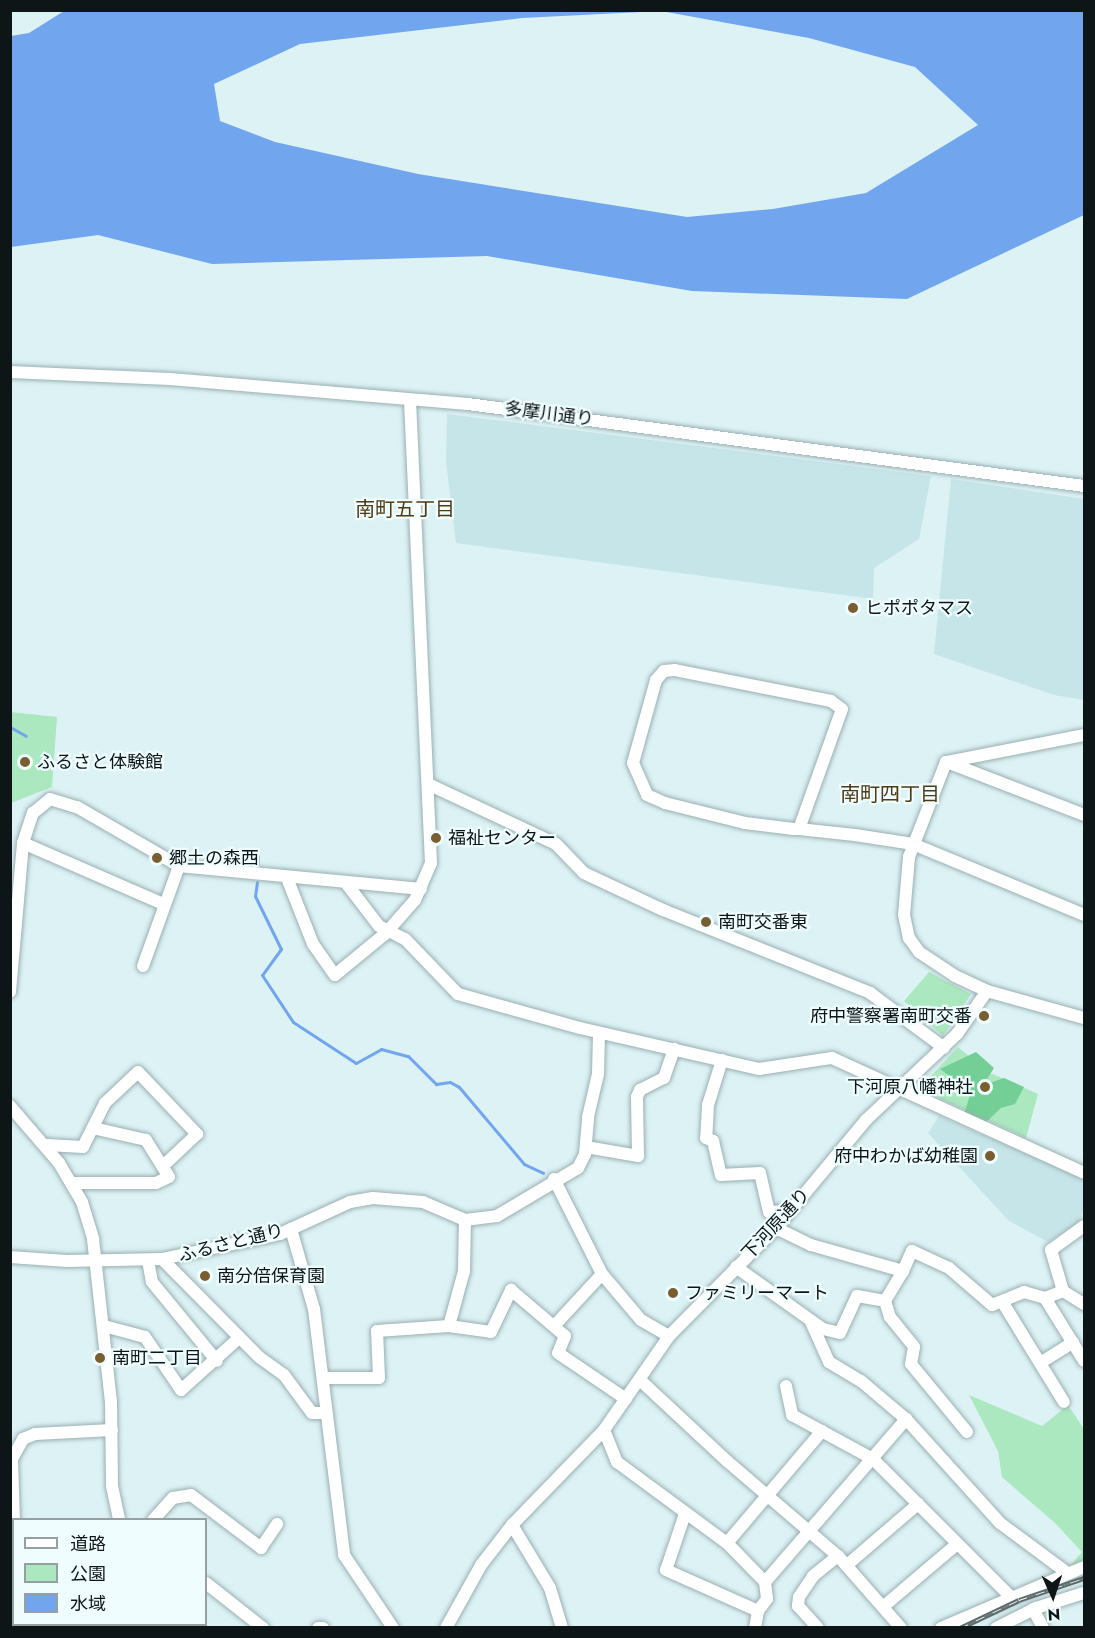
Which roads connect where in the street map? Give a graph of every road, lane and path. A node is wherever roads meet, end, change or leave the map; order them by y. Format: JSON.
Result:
{"nodes":[{"id":1,"x":10,"y":372,"type":"edge"},
{"id":2,"x":410,"y":400,"type":"junction"},
{"id":3,"x":1084,"y":486,"type":"edge"},
{"id":4,"x":1084,"y":735,"type":"edge"},
{"id":5,"x":946,"y":762,"type":"junction"},
{"id":6,"x":428,"y":784,"type":"junction"},
{"id":7,"x":1084,"y":815,"type":"edge"},
{"id":8,"x":799,"y":830,"type":"junction"},
{"id":9,"x":23,"y":843,"type":"junction"},
{"id":10,"x":913,"y":844,"type":"junction"},
{"id":11,"x":179,"y":866,"type":"junction"},
{"id":12,"x":287,"y":878,"type":"junction"},
{"id":13,"x":346,"y":883,"type":"junction"},
{"id":14,"x":421,"y":890,"type":"junction"},
{"id":15,"x":163,"y":904,"type":"junction"},
{"id":16,"x":1084,"y":915,"type":"edge"},
{"id":17,"x":388,"y":929,"type":"junction"},
{"id":18,"x":142,"y":966,"type":"dead end"},
{"id":19,"x":11,"y":984,"type":"edge"},
{"id":20,"x":987,"y":991,"type":"junction"},
{"id":21,"x":1084,"y":1018,"type":"edge"},
{"id":22,"x":599,"y":1033,"type":"junction"},
{"id":23,"x":944,"y":1048,"type":"junction"},
{"id":24,"x":674,"y":1049,"type":"junction"},
{"id":25,"x":722,"y":1060,"type":"junction"},
{"id":26,"x":900,"y":1088,"type":"junction"},
{"id":27,"x":10,"y":1106,"type":"edge"},
{"id":28,"x":93,"y":1128,"type":"junction"},
{"id":29,"x":47,"y":1145,"type":"junction"},
{"id":30,"x":586,"y":1147,"type":"junction"},
{"id":31,"x":164,"y":1165,"type":"junction"},
{"id":32,"x":1084,"y":1173,"type":"edge"},
{"id":33,"x":554,"y":1179,"type":"junction"},
{"id":34,"x":71,"y":1183,"type":"junction"},
{"id":35,"x":790,"y":1211,"type":"junction"},
{"id":36,"x":465,"y":1220,"type":"junction"},
{"id":37,"x":1084,"y":1226,"type":"edge"},
{"id":38,"x":776,"y":1228,"type":"junction"},
{"id":39,"x":291,"y":1229,"type":"junction"},
{"id":40,"x":10,"y":1257,"type":"edge"},
{"id":41,"x":162,"y":1259,"type":"junction"},
{"id":42,"x":148,"y":1260,"type":"junction"},
{"id":43,"x":98,"y":1261,"type":"junction"},
{"id":44,"x":736,"y":1267,"type":"junction"},
{"id":45,"x":903,"y":1271,"type":"junction"},
{"id":46,"x":602,"y":1274,"type":"junction"},
{"id":47,"x":1063,"y":1291,"type":"junction"},
{"id":48,"x":1045,"y":1298,"type":"junction"},
{"id":49,"x":885,"y":1301,"type":"junction"},
{"id":50,"x":1003,"y":1303,"type":"junction"},
{"id":51,"x":1084,"y":1304,"type":"edge"},
{"id":52,"x":811,"y":1322,"type":"junction"},
{"id":53,"x":555,"y":1325,"type":"junction"},
{"id":54,"x":104,"y":1326,"type":"junction"},
{"id":55,"x":449,"y":1326,"type":"junction"},
{"id":56,"x":669,"y":1336,"type":"junction"},
{"id":57,"x":239,"y":1338,"type":"junction"},
{"id":58,"x":1073,"y":1342,"type":"junction"},
{"id":59,"x":216,"y":1361,"type":"junction"},
{"id":60,"x":1084,"y":1361,"type":"edge"},
{"id":61,"x":1040,"y":1363,"type":"junction"},
{"id":62,"x":323,"y":1378,"type":"junction"},
{"id":63,"x":640,"y":1380,"type":"junction"},
{"id":64,"x":786,"y":1386,"type":"dead end"},
{"id":65,"x":626,"y":1399,"type":"junction"},
{"id":66,"x":1064,"y":1402,"type":"dead end"},
{"id":67,"x":326,"y":1413,"type":"junction"},
{"id":68,"x":906,"y":1419,"type":"junction"},
{"id":69,"x":604,"y":1430,"type":"junction"},
{"id":70,"x":112,"y":1431,"type":"junction"},
{"id":71,"x":822,"y":1431,"type":"junction"},
{"id":72,"x":968,"y":1432,"type":"dead end"},
{"id":73,"x":873,"y":1459,"type":"junction"},
{"id":74,"x":769,"y":1494,"type":"junction"},
{"id":75,"x":918,"y":1504,"type":"junction"},
{"id":76,"x":685,"y":1514,"type":"junction"},
{"id":77,"x":14,"y":1518,"type":"edge"},
{"id":78,"x":119,"y":1518,"type":"edge"},
{"id":79,"x":155,"y":1518,"type":"edge"},
{"id":80,"x":278,"y":1524,"type":"dead end"},
{"id":81,"x":512,"y":1525,"type":"junction"},
{"id":82,"x":810,"y":1530,"type":"junction"},
{"id":83,"x":727,"y":1543,"type":"junction"},
{"id":84,"x":957,"y":1544,"type":"junction"},
{"id":85,"x":838,"y":1556,"type":"junction"},
{"id":86,"x":847,"y":1565,"type":"junction"},
{"id":87,"x":1084,"y":1567,"type":"edge"},
{"id":88,"x":1066,"y":1572,"type":"junction"},
{"id":89,"x":765,"y":1582,"type":"junction"},
{"id":90,"x":207,"y":1584,"type":"edge"},
{"id":91,"x":1084,"y":1593,"type":"edge"},
{"id":92,"x":1010,"y":1596,"type":"junction"},
{"id":93,"x":884,"y":1606,"type":"junction"},
{"id":94,"x":1033,"y":1609,"type":"junction"},
{"id":95,"x":758,"y":1611,"type":"junction"},
{"id":96,"x":263,"y":1628,"type":"edge"},
{"id":97,"x":318,"y":1628,"type":"edge"},
{"id":98,"x":323,"y":1628,"type":"edge"},
{"id":99,"x":393,"y":1628,"type":"edge"},
{"id":100,"x":446,"y":1628,"type":"edge"},
{"id":101,"x":562,"y":1628,"type":"edge"},
{"id":102,"x":755,"y":1628,"type":"edge"},
{"id":103,"x":818,"y":1628,"type":"edge"},
{"id":104,"x":901,"y":1628,"type":"edge"},
{"id":105,"x":941,"y":1628,"type":"edge"},
{"id":106,"x":996,"y":1628,"type":"edge"},
{"id":107,"x":1043,"y":1628,"type":"edge"}],
"edges":[{"from":1,"to":2,"type":"street","name":"多摩川通り"},
{"from":2,"to":3,"type":"street","name":"多摩川通り"},
{"from":2,"to":6,"type":"street"},
{"from":4,"to":5,"type":"street"},
{"from":5,"to":7,"type":"street"},
{"from":5,"to":10,"type":"street"},
{"from":6,"to":14,"type":"street"},
{"from":6,"to":23,"type":"street"},
{"from":8,"to":8,"type":"street"},
{"from":8,"to":10,"type":"street"},
{"from":9,"to":11,"type":"street"},
{"from":9,"to":15,"type":"street"},
{"from":9,"to":19,"type":"street"},
{"from":10,"to":16,"type":"street"},
{"from":10,"to":20,"type":"street"},
{"from":11,"to":12,"type":"street"},
{"from":11,"to":15,"type":"street"},
{"from":12,"to":13,"type":"street"},
{"from":12,"to":17,"type":"street"},
{"from":13,"to":14,"type":"street"},
{"from":13,"to":17,"type":"street"},
{"from":14,"to":17,"type":"street"},
{"from":15,"to":18,"type":"street"},
{"from":17,"to":22,"type":"street"},
{"from":20,"to":21,"type":"street"},
{"from":20,"to":23,"type":"street","name":"下河原通り"},
{"from":22,"to":24,"type":"street"},
{"from":22,"to":30,"type":"street"},
{"from":23,"to":26,"type":"street","name":"下河原通り"},
{"from":24,"to":25,"type":"street"},
{"from":24,"to":30,"type":"street"},
{"from":25,"to":26,"type":"street"},
{"from":25,"to":35,"type":"street"},
{"from":26,"to":32,"type":"street"},
{"from":26,"to":35,"type":"street","name":"下河原通り"},
{"from":27,"to":29,"type":"street"},
{"from":28,"to":29,"type":"street"},
{"from":28,"to":31,"type":"street"},
{"from":28,"to":31,"type":"street"},
{"from":29,"to":34,"type":"street"},
{"from":30,"to":33,"type":"street"},
{"from":31,"to":34,"type":"street"},
{"from":33,"to":36,"type":"street"},
{"from":33,"to":46,"type":"street"},
{"from":34,"to":43,"type":"street"},
{"from":35,"to":38,"type":"street","name":"下河原通り"},
{"from":36,"to":39,"type":"street","name":"ふるさと通り"},
{"from":36,"to":55,"type":"street"},
{"from":37,"to":47,"type":"street"},
{"from":38,"to":44,"type":"street","name":"下河原通り"},
{"from":38,"to":45,"type":"street"},
{"from":39,"to":41,"type":"street","name":"ふるさと通り"},
{"from":39,"to":62,"type":"street"},
{"from":40,"to":43,"type":"street","name":"ふるさと通り"},
{"from":41,"to":42,"type":"street","name":"ふるさと通り"},
{"from":41,"to":57,"type":"street"},
{"from":42,"to":43,"type":"street","name":"ふるさと通り"},
{"from":42,"to":59,"type":"street"},
{"from":43,"to":54,"type":"street"},
{"from":44,"to":52,"type":"street"},
{"from":44,"to":56,"type":"street","name":"下河原通り"},
{"from":45,"to":49,"type":"street"},
{"from":45,"to":50,"type":"street"},
{"from":46,"to":53,"type":"street"},
{"from":46,"to":56,"type":"street"},
{"from":47,"to":48,"type":"street"},
{"from":47,"to":51,"type":"street"},
{"from":48,"to":50,"type":"street"},
{"from":48,"to":58,"type":"street"},
{"from":49,"to":52,"type":"street"},
{"from":49,"to":72,"type":"street"},
{"from":50,"to":61,"type":"street"},
{"from":52,"to":68,"type":"street"},
{"from":53,"to":55,"type":"street"},
{"from":53,"to":65,"type":"street"},
{"from":54,"to":59,"type":"street"},
{"from":54,"to":70,"type":"street"},
{"from":55,"to":62,"type":"street"},
{"from":56,"to":63,"type":"street","name":"下河原通り"},
{"from":57,"to":59,"type":"street"},
{"from":57,"to":67,"type":"street"},
{"from":58,"to":60,"type":"street"},
{"from":58,"to":61,"type":"street"},
{"from":61,"to":66,"type":"street"},
{"from":62,"to":67,"type":"street"},
{"from":63,"to":65,"type":"street","name":"下河原通り"},
{"from":63,"to":74,"type":"street"},
{"from":64,"to":71,"type":"street"},
{"from":65,"to":69,"type":"street","name":"下河原通り"},
{"from":67,"to":99,"type":"street"},
{"from":68,"to":73,"type":"street"},
{"from":68,"to":88,"type":"street"},
{"from":69,"to":76,"type":"street"},
{"from":69,"to":81,"type":"street","name":"下河原通り"},
{"from":70,"to":77,"type":"street"},
{"from":70,"to":78,"type":"street"},
{"from":71,"to":73,"type":"street"},
{"from":71,"to":74,"type":"street"},
{"from":73,"to":75,"type":"street"},
{"from":73,"to":82,"type":"street"},
{"from":74,"to":82,"type":"street"},
{"from":74,"to":83,"type":"street"},
{"from":75,"to":84,"type":"street"},
{"from":75,"to":86,"type":"street"},
{"from":76,"to":83,"type":"street"},
{"from":76,"to":95,"type":"street"},
{"from":79,"to":80,"type":"street"},
{"from":81,"to":100,"type":"street","name":"下河原通り"},
{"from":81,"to":101,"type":"street"},
{"from":82,"to":85,"type":"street"},
{"from":82,"to":89,"type":"street"},
{"from":83,"to":89,"type":"street"},
{"from":84,"to":92,"type":"street"},
{"from":84,"to":93,"type":"street"},
{"from":85,"to":86,"type":"street"},
{"from":85,"to":103,"type":"street"},
{"from":86,"to":93,"type":"street"},
{"from":87,"to":88,"type":"street"},
{"from":88,"to":92,"type":"street"},
{"from":89,"to":95,"type":"street"},
{"from":90,"to":96,"type":"street"},
{"from":91,"to":94,"type":"street"},
{"from":92,"to":105,"type":"street"},
{"from":93,"to":104,"type":"street"},
{"from":94,"to":106,"type":"street"},
{"from":94,"to":107,"type":"street"},
{"from":95,"to":102,"type":"street"},
{"from":97,"to":98,"type":"street"}]}
